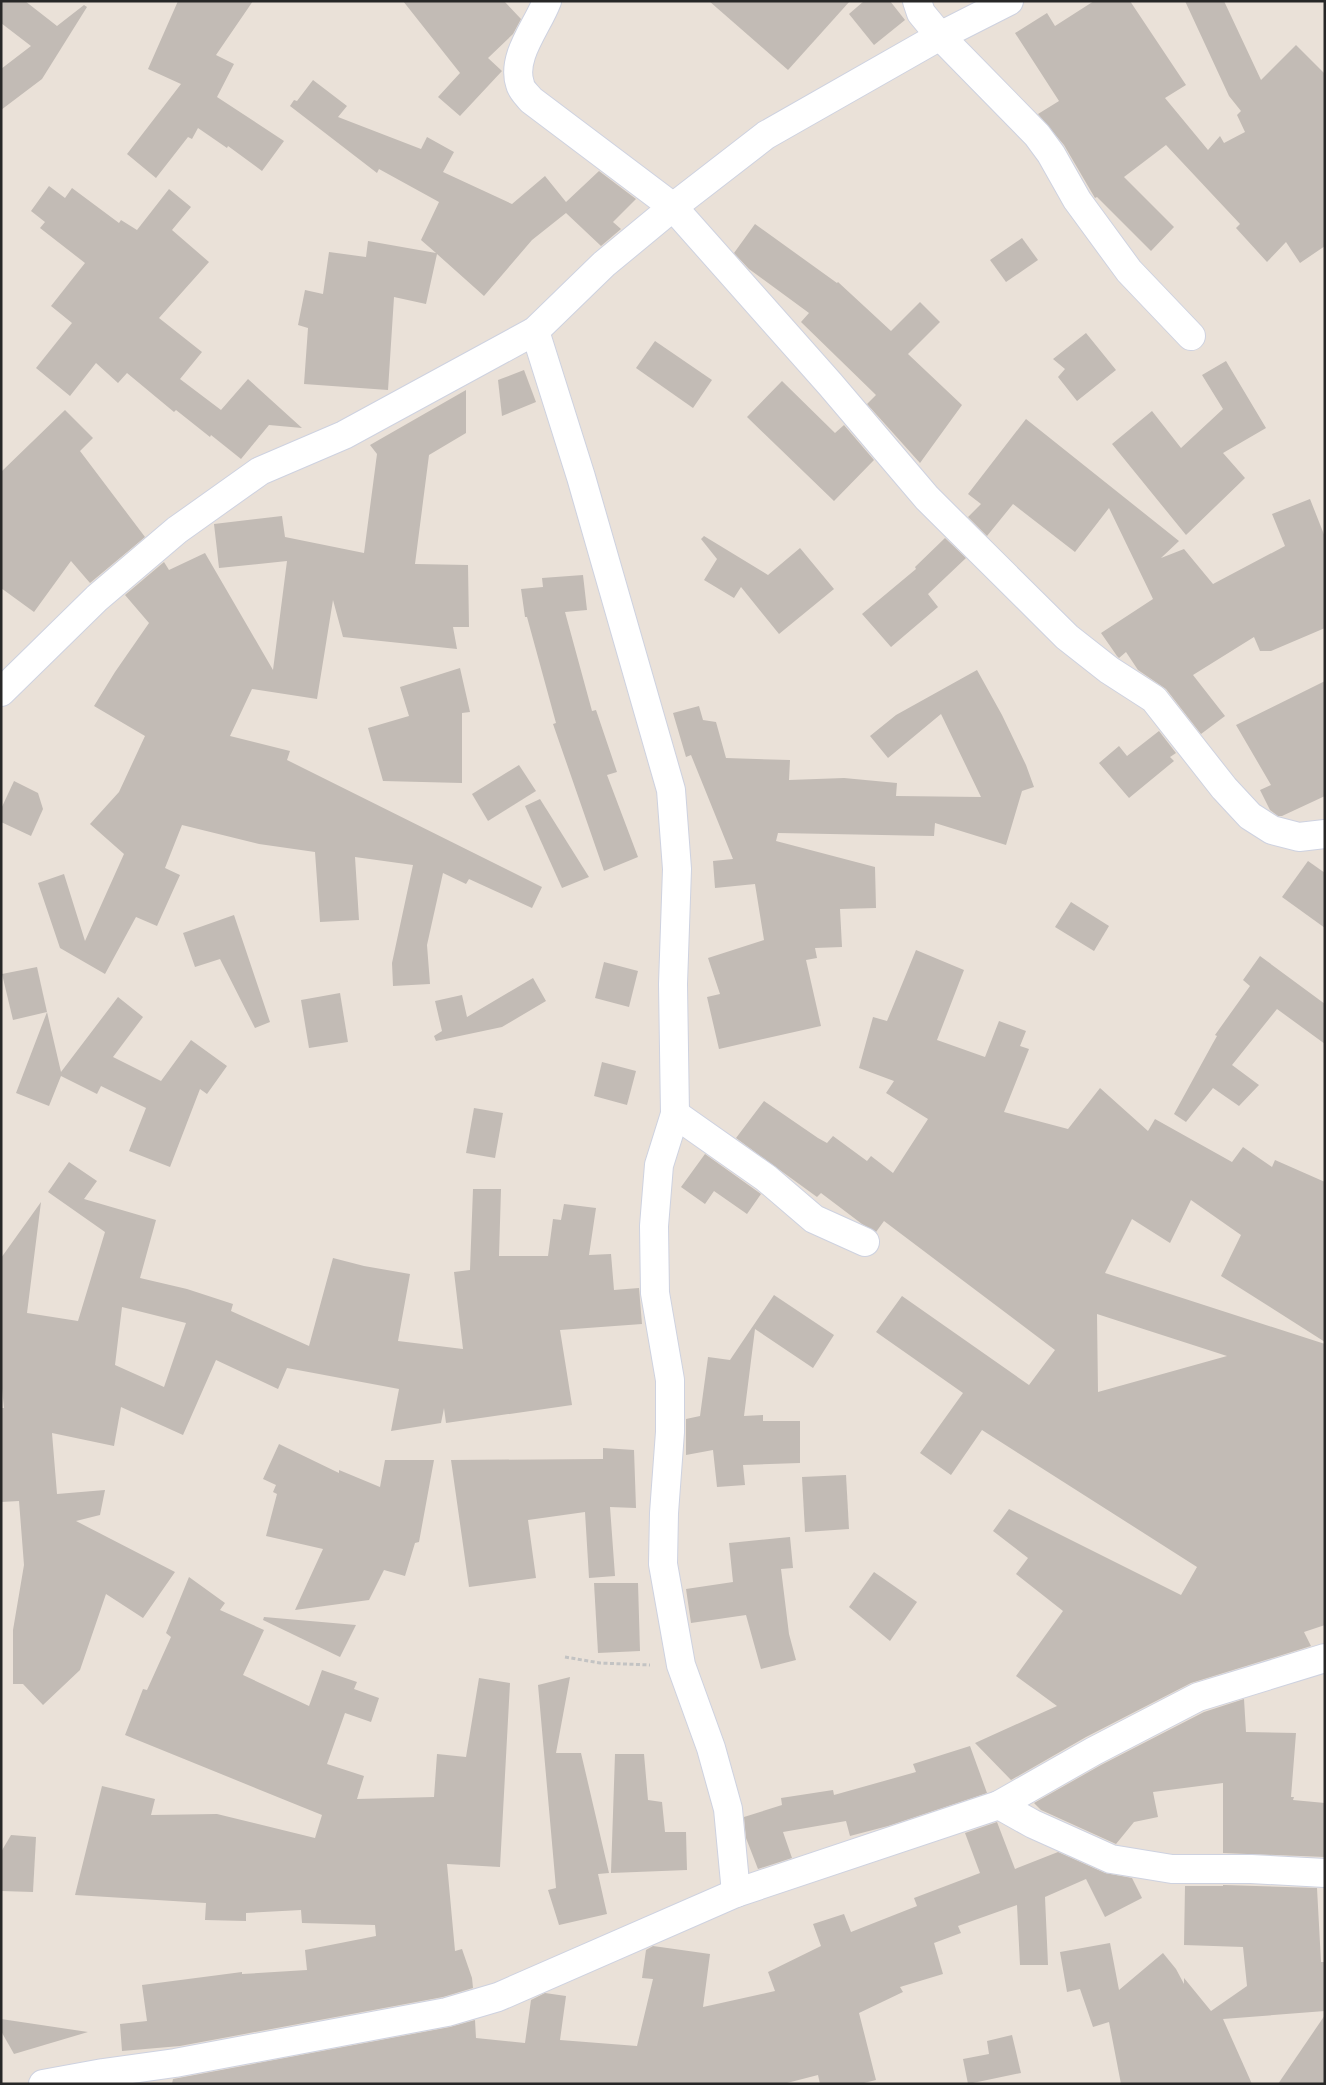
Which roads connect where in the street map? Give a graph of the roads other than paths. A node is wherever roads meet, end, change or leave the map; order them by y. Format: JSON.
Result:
{"nodes":[{"id":1,"x":547,"y":1,"type":"edge"},
{"id":2,"x":917,"y":1,"type":"edge"},
{"id":3,"x":1009,"y":1,"type":"edge"},
{"id":4,"x":940,"y":36,"type":"junction"},
{"id":5,"x":673,"y":207,"type":"junction"},
{"id":6,"x":535,"y":331,"type":"junction"},
{"id":7,"x":1191,"y":336,"type":"dead end"},
{"id":8,"x":1,"y":692,"type":"edge"},
{"id":9,"x":1325,"y":834,"type":"edge"},
{"id":10,"x":675,"y":1114,"type":"junction"},
{"id":11,"x":865,"y":1242,"type":"dead end"},
{"id":12,"x":1325,"y":1658,"type":"edge"},
{"id":13,"x":999,"y":1806,"type":"junction"},
{"id":14,"x":1325,"y":1873,"type":"edge"},
{"id":15,"x":736,"y":1893,"type":"junction"},
{"id":16,"x":43,"y":2084,"type":"edge"}],
"edges":[{"from":1,"to":5,"type":"street"},
{"from":2,"to":4,"type":"street"},
{"from":3,"to":4,"type":"street"},
{"from":4,"to":5,"type":"street"},
{"from":4,"to":7,"type":"street"},
{"from":5,"to":6,"type":"street"},
{"from":5,"to":9,"type":"street"},
{"from":6,"to":8,"type":"street"},
{"from":6,"to":10,"type":"street"},
{"from":10,"to":11,"type":"street"},
{"from":10,"to":15,"type":"street"},
{"from":12,"to":13,"type":"street"},
{"from":13,"to":14,"type":"street"},
{"from":13,"to":15,"type":"street"},
{"from":15,"to":16,"type":"street"}]}
